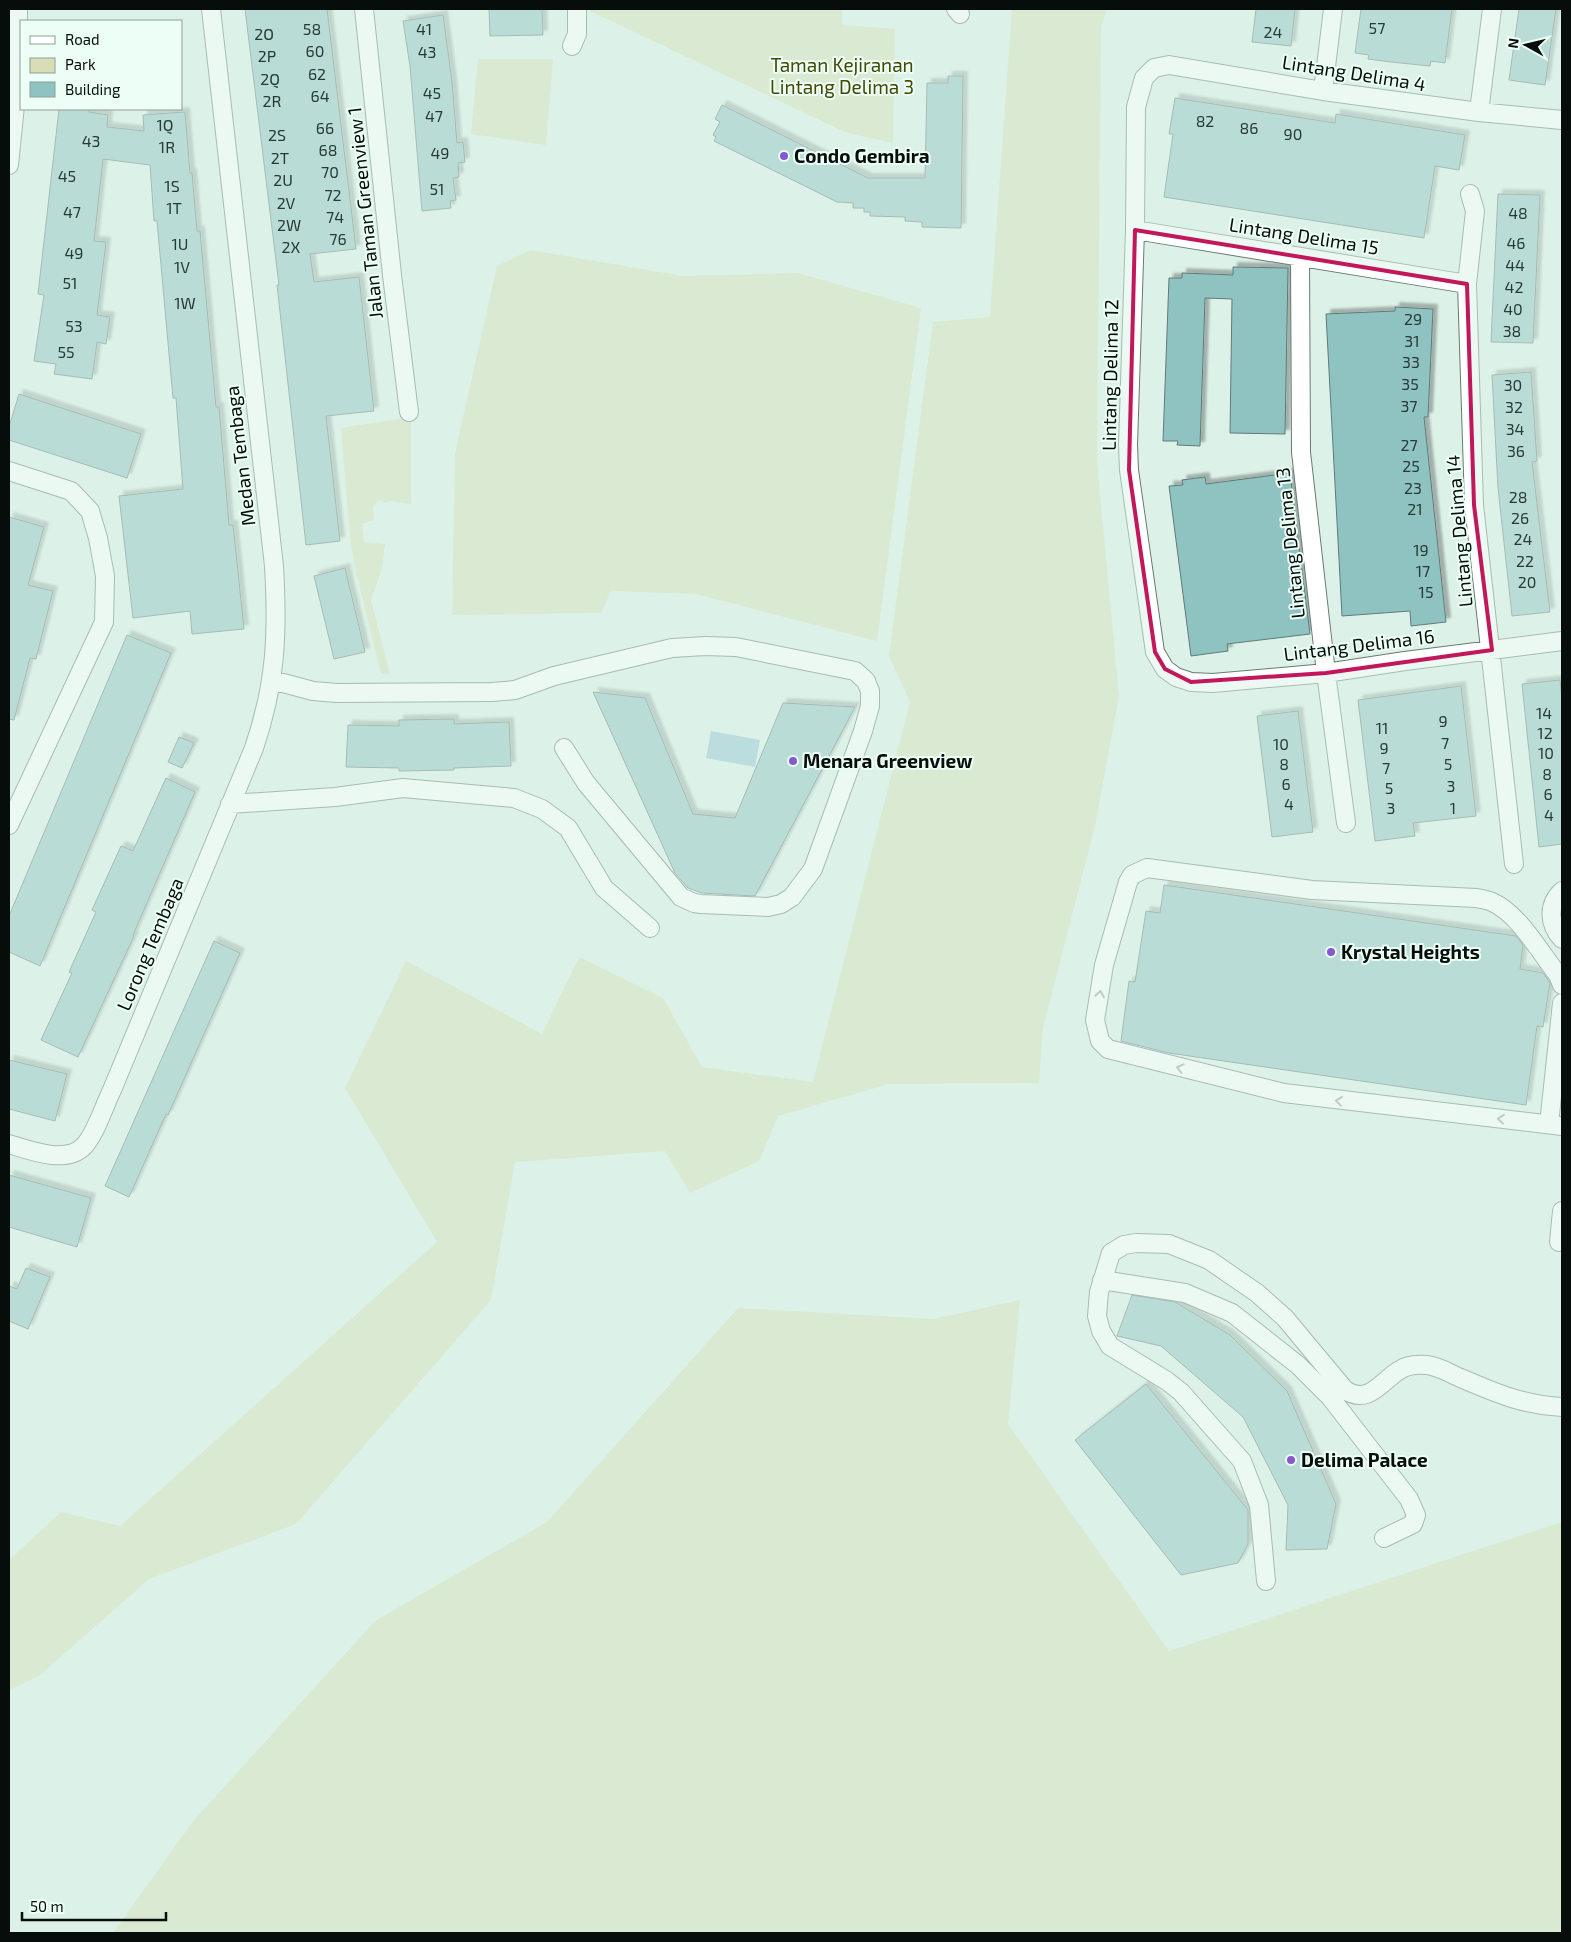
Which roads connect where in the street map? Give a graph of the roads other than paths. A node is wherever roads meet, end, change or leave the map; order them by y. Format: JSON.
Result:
{"nodes":[{"id":1,"x":18,"y":9,"type":"edge"},
{"id":2,"x":211,"y":9,"type":"edge"},
{"id":3,"x":364,"y":9,"type":"edge"},
{"id":4,"x":577,"y":9,"type":"edge"},
{"id":5,"x":1333,"y":9,"type":"edge"},
{"id":6,"x":1492,"y":9,"type":"edge"},
{"id":7,"x":572,"y":46,"type":"dead end"},
{"id":8,"x":1144,"y":78,"type":"joint"},
{"id":9,"x":1323,"y":92,"type":"junction"},
{"id":10,"x":1479,"y":112,"type":"junction"},
{"id":11,"x":1562,"y":120,"type":"edge"},
{"id":12,"x":9,"y":165,"type":"edge"},
{"id":13,"x":1470,"y":194,"type":"dead end"},
{"id":14,"x":1135,"y":230,"type":"junction"},
{"id":15,"x":1300,"y":257,"type":"junction"},
{"id":16,"x":1467,"y":284,"type":"junction"},
{"id":17,"x":409,"y":412,"type":"dead end"},
{"id":18,"x":9,"y":471,"type":"edge"},
{"id":19,"x":1562,"y":641,"type":"edge"},
{"id":20,"x":1492,"y":650,"type":"junction"},
{"id":21,"x":1165,"y":669,"type":"joint"},
{"id":22,"x":1326,"y":673,"type":"junction"},
{"id":23,"x":272,"y":680,"type":"junction"},
{"id":24,"x":564,"y":748,"type":"dead end"},
{"id":25,"x":230,"y":804,"type":"junction"},
{"id":26,"x":1346,"y":823,"type":"dead end"},
{"id":27,"x":9,"y":825,"type":"edge"},
{"id":28,"x":1514,"y":864,"type":"dead end"},
{"id":29,"x":1562,"y":891,"type":"edge"},
{"id":30,"x":650,"y":928,"type":"dead end"},
{"id":31,"x":1562,"y":939,"type":"edge"},
{"id":32,"x":1562,"y":985,"type":"edge"},
{"id":33,"x":1562,"y":1003,"type":"edge"},
{"id":34,"x":1556,"y":1125,"type":"edge"},
{"id":35,"x":9,"y":1144,"type":"edge"},
{"id":36,"x":1562,"y":1211,"type":"edge"},
{"id":37,"x":1559,"y":1242,"type":"dead end"},
{"id":38,"x":1102,"y":1280,"type":"junction"},
{"id":39,"x":1562,"y":1407,"type":"edge"},
{"id":40,"x":1384,"y":1538,"type":"dead end"},
{"id":41,"x":1266,"y":1581,"type":"dead end"}],
"edges":[{"from":1,"to":12,"type":"street"},
{"from":2,"to":23,"type":"street","name":"Medan Tembaga"},
{"from":3,"to":17,"type":"street","name":"Jalan Taman Greenview 1"},
{"from":4,"to":7,"type":"street"},
{"from":5,"to":9,"type":"street"},
{"from":6,"to":10,"type":"street"},
{"from":8,"to":9,"type":"street","name":"Lintang Delima 4"},
{"from":8,"to":14,"type":"street","name":"Lintang Delima 12"},
{"from":9,"to":10,"type":"street","name":"Lintang Delima 4"},
{"from":10,"to":11,"type":"street","name":"Lintang Delima 4"},
{"from":13,"to":16,"type":"street","name":"Lintang Delima 14"},
{"from":14,"to":15,"type":"street","name":"Lintang Delima 15"},
{"from":14,"to":21,"type":"street","name":"Lintang Delima 12"},
{"from":15,"to":16,"type":"street","name":"Lintang Delima 15"},
{"from":15,"to":22,"type":"street","name":"Lintang Delima 13"},
{"from":16,"to":20,"type":"street","name":"Lintang Delima 14"},
{"from":18,"to":27,"type":"street"},
{"from":19,"to":20,"type":"street","name":"Lintang Delima 16"},
{"from":20,"to":22,"type":"street","name":"Lintang Delima 16"},
{"from":20,"to":28,"type":"street","name":"Lintang Delima 14"},
{"from":21,"to":22,"type":"street","name":"Lintang Delima 16"},
{"from":22,"to":26,"type":"street","name":"Lintang Delima 13"},
{"from":23,"to":24,"type":"street"},
{"from":23,"to":25,"type":"street","name":"Lorong Tembaga"},
{"from":25,"to":30,"type":"street"},
{"from":25,"to":35,"type":"street","name":"Lorong Tembaga"},
{"from":29,"to":31,"type":"street"},
{"from":34,"to":32,"type":"street","one_way":true},
{"from":33,"to":34,"type":"street"},
{"from":36,"to":37,"type":"street"},
{"from":38,"to":39,"type":"street"},
{"from":38,"to":40,"type":"street"},
{"from":38,"to":41,"type":"street"}]}
